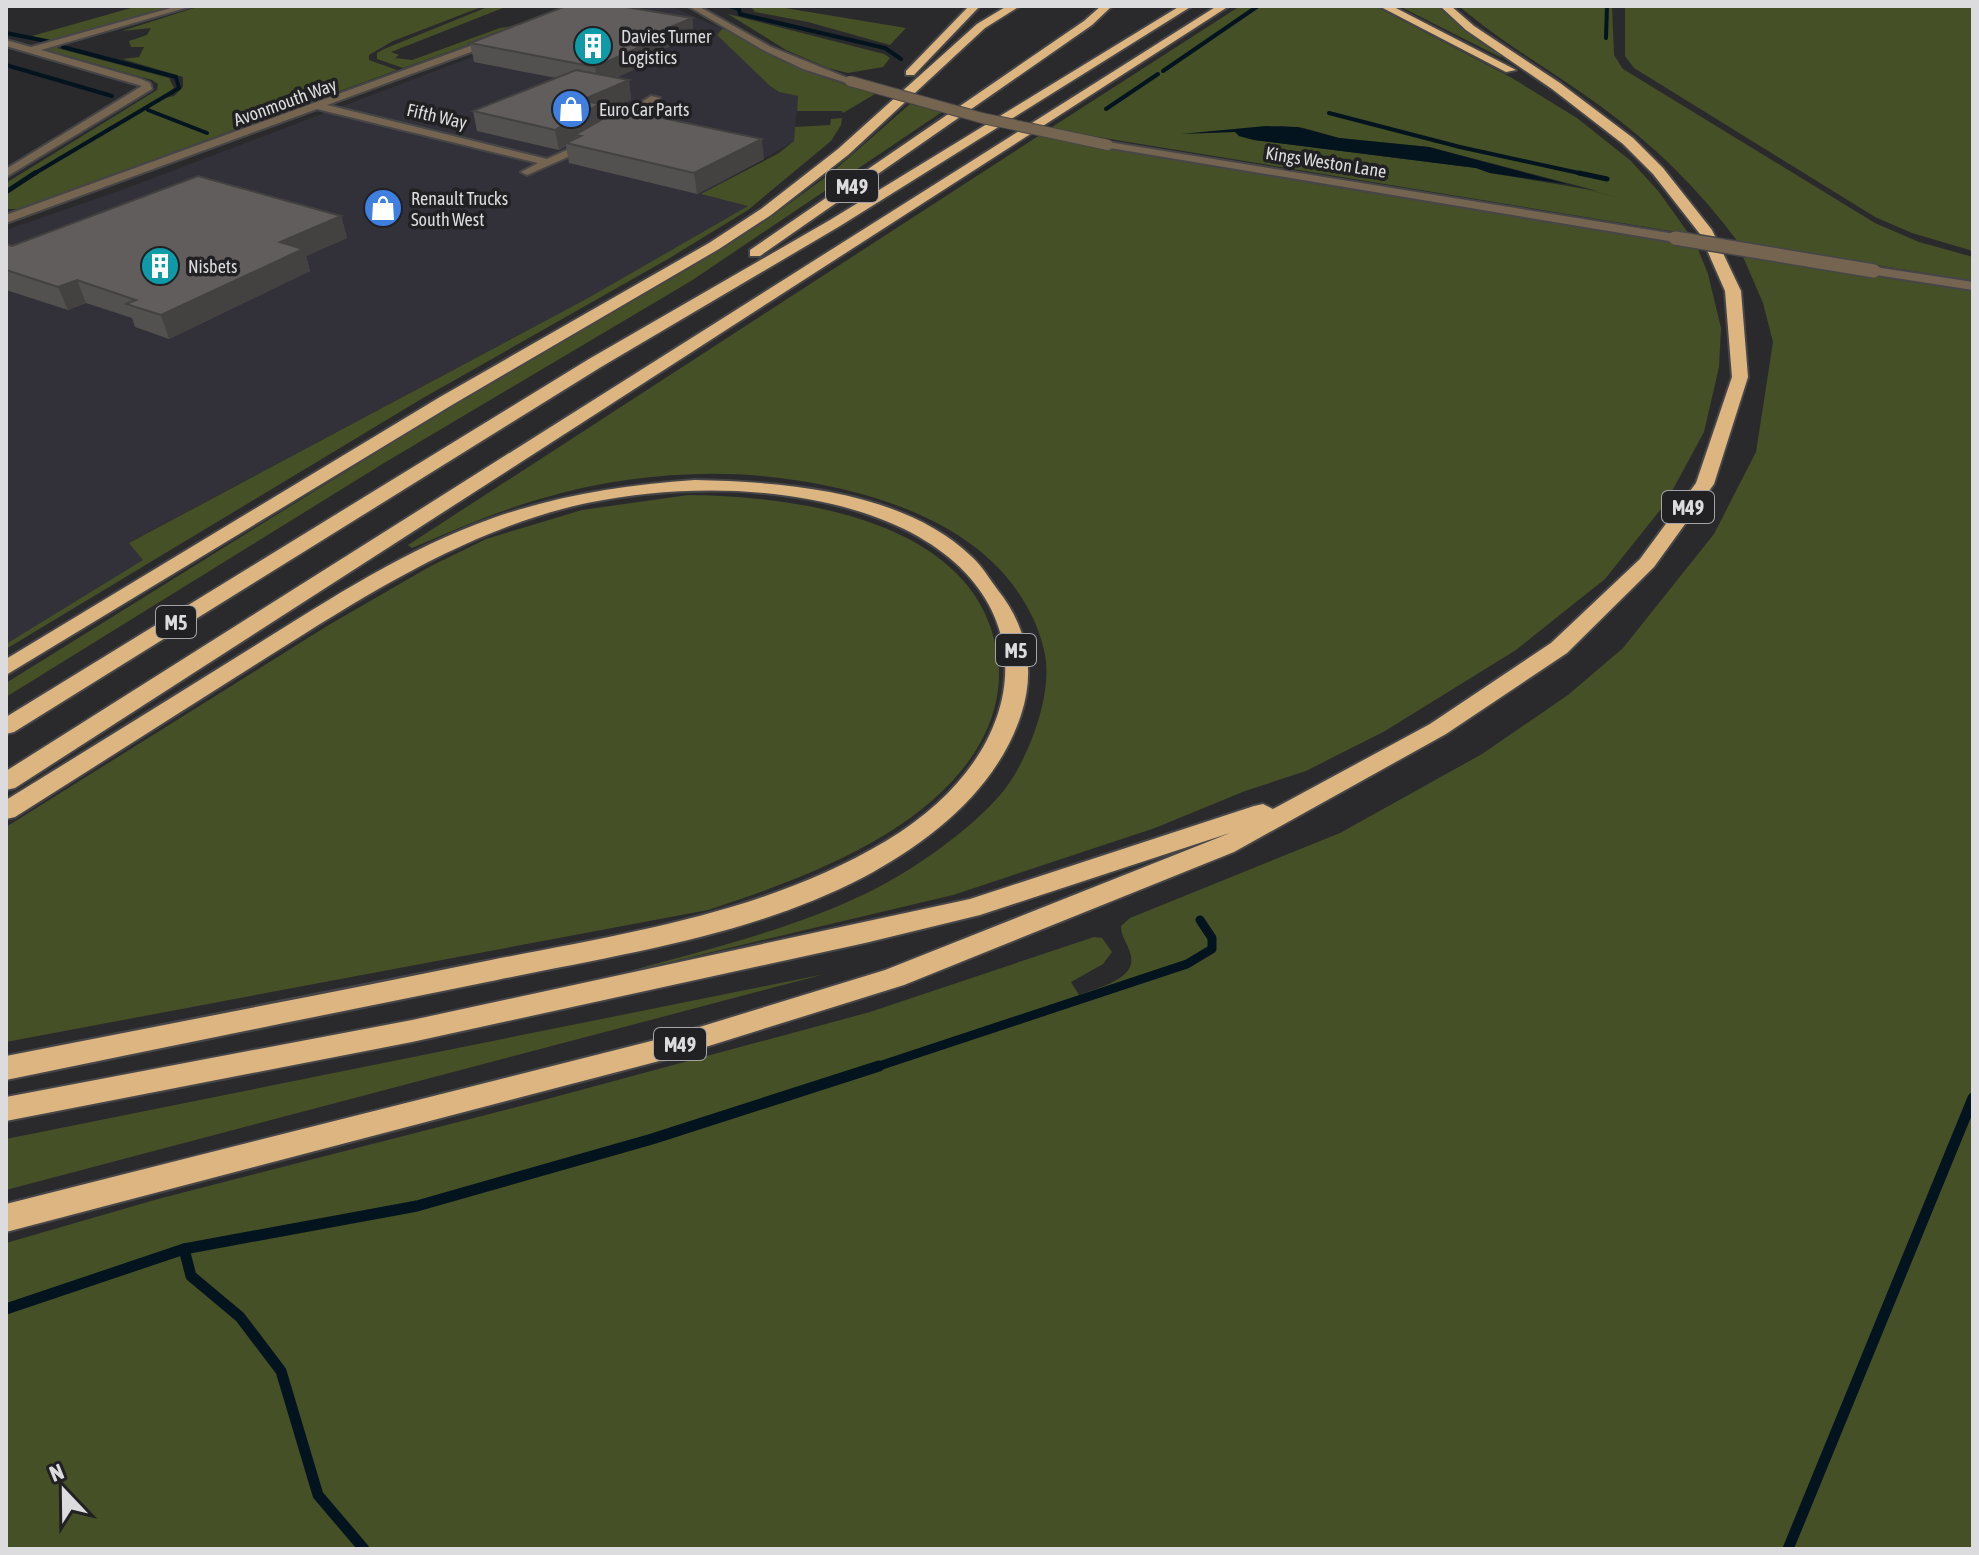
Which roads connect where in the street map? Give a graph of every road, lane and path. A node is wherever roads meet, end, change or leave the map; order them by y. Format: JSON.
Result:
{"nodes":[{"id":1,"x":188,"y":6,"type":"edge"},
{"id":2,"x":692,"y":6,"type":"edge"},
{"id":3,"x":975,"y":6,"type":"edge"},
{"id":4,"x":1015,"y":6,"type":"edge"},
{"id":5,"x":1107,"y":6,"type":"edge"},
{"id":6,"x":1187,"y":6,"type":"edge"},
{"id":7,"x":1224,"y":6,"type":"edge"},
{"id":8,"x":1384,"y":6,"type":"edge"},
{"id":9,"x":1445,"y":6,"type":"edge"},
{"id":10,"x":510,"y":35,"type":"edge"},
{"id":11,"x":6,"y":43,"type":"edge"},
{"id":12,"x":32,"y":50,"type":"junction"},
{"id":13,"x":6,"y":52,"type":"edge"},
{"id":14,"x":655,"y":98,"type":"dead end"},
{"id":15,"x":319,"y":106,"type":"junction"},
{"id":16,"x":1585,"y":110,"type":"junction"},
{"id":17,"x":843,"y":152,"type":"junction"},
{"id":18,"x":547,"y":162,"type":"junction"},
{"id":19,"x":527,"y":172,"type":"dead end"},
{"id":20,"x":6,"y":174,"type":"edge"},
{"id":21,"x":8,"y":216,"type":"edge"},
{"id":22,"x":1973,"y":286,"type":"edge"},
{"id":23,"x":595,"y":363,"type":"junction"},
{"id":24,"x":6,"y":668,"type":"edge"},
{"id":25,"x":6,"y":727,"type":"edge"},
{"id":26,"x":6,"y":782,"type":"edge"},
{"id":27,"x":1325,"y":789,"type":"junction"},
{"id":28,"x":6,"y":811,"type":"edge"},
{"id":29,"x":6,"y":1068,"type":"edge"},
{"id":30,"x":6,"y":1109,"type":"edge"},
{"id":31,"x":6,"y":1218,"type":"edge"}],
"edges":[{"from":1,"to":12,"type":"street"},
{"from":2,"to":22,"type":"street","name":"Kings Weston Lane","bridge":true},
{"from":3,"to":17,"type":"highway"},
{"from":4,"to":17,"type":"highway","number":"M5"},
{"from":5,"to":23,"type":"highway","number":"M49"},
{"from":6,"to":23,"type":"highway","number":"M5"},
{"from":7,"to":26,"type":"highway","number":"M5"},
{"from":8,"to":16,"type":"highway","number":"M49"},
{"from":9,"to":16,"type":"highway"},
{"from":10,"to":15,"type":"street","name":"Avonmouth Way"},
{"from":11,"to":12,"type":"street"},
{"from":12,"to":13,"type":"street"},
{"from":12,"to":20,"type":"street"},
{"from":14,"to":18,"type":"street"},
{"from":15,"to":18,"type":"street","name":"Fifth Way"},
{"from":15,"to":21,"type":"street","name":"Avonmouth Way"},
{"from":16,"to":27,"type":"highway","number":"M49"},
{"from":17,"to":24,"type":"highway","number":"M5"},
{"from":18,"to":19,"type":"street"},
{"from":23,"to":25,"type":"highway","number":"M5"},
{"from":27,"to":30,"type":"highway"},
{"from":27,"to":31,"type":"highway","number":"M49"},
{"from":28,"to":29,"type":"highway","number":"M5"}]}
